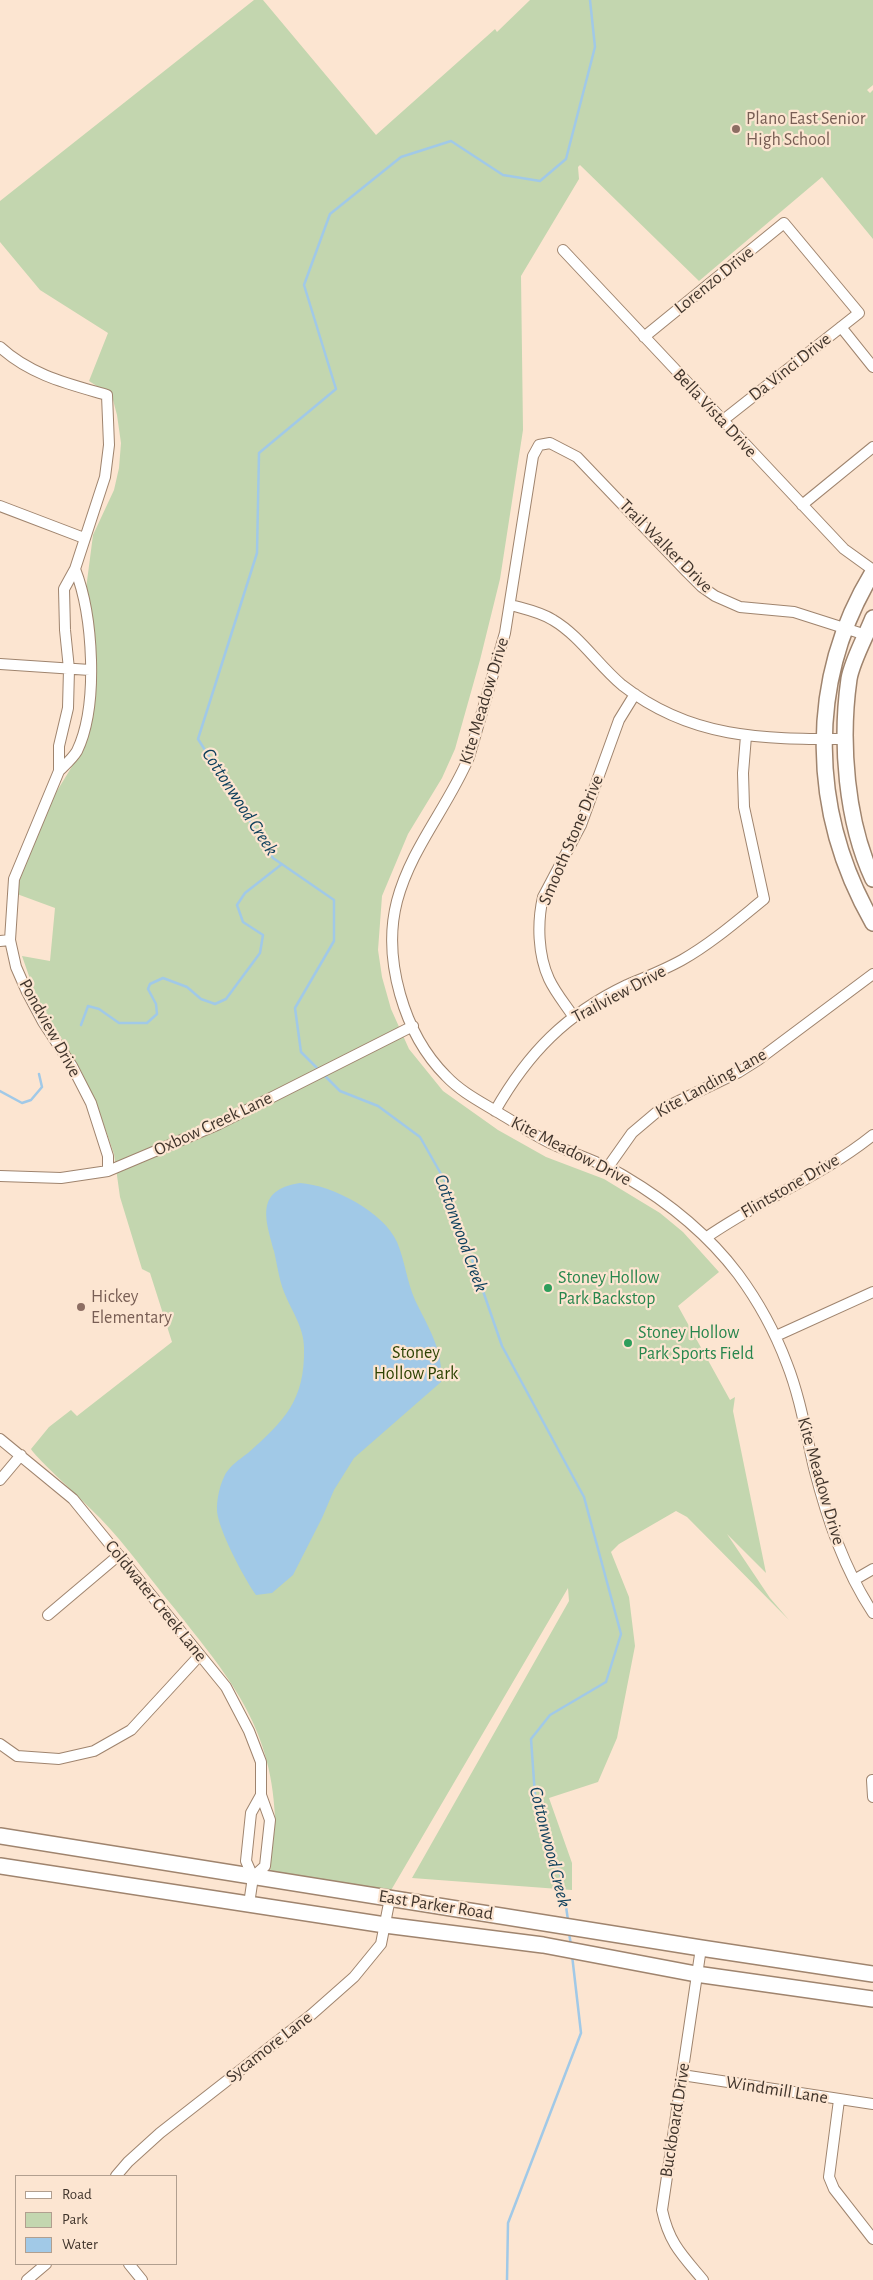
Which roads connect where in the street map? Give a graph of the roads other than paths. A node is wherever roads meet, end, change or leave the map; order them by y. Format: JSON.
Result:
{"nodes":[{"id":1,"x":563,"y":250,"type":"dead end"},
{"id":2,"x":859,"y":313,"type":"joint"},
{"id":3,"x":841,"y":326,"type":"junction"},
{"id":4,"x":644,"y":337,"type":"junction"},
{"id":5,"x":0,"y":347,"type":"edge"},
{"id":6,"x":873,"y":367,"type":"edge"},
{"id":7,"x":722,"y":421,"type":"junction"},
{"id":8,"x":539,"y":445,"type":"joint"},
{"id":9,"x":873,"y":447,"type":"edge"},
{"id":10,"x":802,"y":505,"type":"junction"},
{"id":11,"x":0,"y":506,"type":"edge"},
{"id":12,"x":84,"y":538,"type":"junction"},
{"id":13,"x":75,"y":568,"type":"junction"},
{"id":14,"x":873,"y":571,"type":"edge"},
{"id":15,"x":510,"y":605,"type":"junction"},
{"id":16,"x":873,"y":618,"type":"edge"},
{"id":17,"x":846,"y":628,"type":"junction"},
{"id":18,"x":866,"y":635,"type":"junction"},
{"id":19,"x":0,"y":664,"type":"edge"},
{"id":20,"x":69,"y":669,"type":"junction"},
{"id":21,"x":90,"y":670,"type":"junction"},
{"id":22,"x":636,"y":694,"type":"junction"},
{"id":23,"x":746,"y":736,"type":"junction"},
{"id":24,"x":822,"y":739,"type":"junction"},
{"id":25,"x":845,"y":739,"type":"junction"},
{"id":26,"x":59,"y":771,"type":"junction"},
{"id":27,"x":873,"y":879,"type":"edge"},
{"id":28,"x":873,"y":924,"type":"edge"},
{"id":29,"x":5,"y":941,"type":"edge"},
{"id":30,"x":873,"y":974,"type":"edge"},
{"id":31,"x":572,"y":1016,"type":"junction"},
{"id":32,"x":414,"y":1026,"type":"junction"},
{"id":33,"x":495,"y":1111,"type":"junction"},
{"id":34,"x":873,"y":1136,"type":"edge"},
{"id":35,"x":608,"y":1167,"type":"junction"},
{"id":36,"x":108,"y":1171,"type":"junction"},
{"id":37,"x":0,"y":1176,"type":"edge"},
{"id":38,"x":707,"y":1238,"type":"junction"},
{"id":39,"x":873,"y":1292,"type":"edge"},
{"id":40,"x":776,"y":1336,"type":"junction"},
{"id":41,"x":0,"y":1439,"type":"edge"},
{"id":42,"x":21,"y":1455,"type":"junction"},
{"id":43,"x":0,"y":1480,"type":"edge"},
{"id":44,"x":119,"y":1555,"type":"junction"},
{"id":45,"x":873,"y":1569,"type":"edge"},
{"id":46,"x":854,"y":1580,"type":"junction"},
{"id":47,"x":873,"y":1613,"type":"edge"},
{"id":48,"x":48,"y":1614,"type":"dead end"},
{"id":49,"x":200,"y":1655,"type":"junction"},
{"id":50,"x":0,"y":1744,"type":"edge"},
{"id":51,"x":872,"y":1780,"type":"edge"},
{"id":52,"x":261,"y":1795,"type":"junction"},
{"id":53,"x":873,"y":1797,"type":"edge"},
{"id":54,"x":0,"y":1836,"type":"edge"},
{"id":55,"x":0,"y":1866,"type":"edge"},
{"id":56,"x":252,"y":1877,"type":"junction"},
{"id":57,"x":390,"y":1898,"type":"junction"},
{"id":58,"x":248,"y":1904,"type":"junction"},
{"id":59,"x":385,"y":1925,"type":"junction"},
{"id":60,"x":701,"y":1948,"type":"junction"},
{"id":61,"x":696,"y":1974,"type":"junction"},
{"id":62,"x":873,"y":1974,"type":"edge"},
{"id":63,"x":873,"y":1999,"type":"edge"},
{"id":64,"x":682,"y":2075,"type":"junction"},
{"id":65,"x":839,"y":2100,"type":"junction"},
{"id":66,"x":873,"y":2104,"type":"edge"},
{"id":67,"x":117,"y":2175,"type":"edge"},
{"id":68,"x":873,"y":2239,"type":"edge"},
{"id":69,"x":45,"y":2265,"type":"edge"},
{"id":70,"x":130,"y":2265,"type":"edge"},
{"id":71,"x":27,"y":2280,"type":"edge"},
{"id":72,"x":142,"y":2280,"type":"edge"},
{"id":73,"x":703,"y":2280,"type":"edge"}],
"edges":[{"from":1,"to":4,"type":"street","name":"Bella Vista Drive"},
{"from":2,"to":3,"type":"street","name":"Da Vinci Drive"},
{"from":2,"to":4,"type":"street","name":"Lorenzo Drive"},
{"from":3,"to":6,"type":"street"},
{"from":3,"to":7,"type":"street","name":"Da Vinci Drive"},
{"from":4,"to":7,"type":"street","name":"Bella Vista Drive"},
{"from":5,"to":12,"type":"street","name":"Pondview Drive"},
{"from":7,"to":10,"type":"street","name":"Bella Vista Drive"},
{"from":8,"to":15,"type":"street","name":"Kite Meadow Drive"},
{"from":8,"to":17,"type":"street","name":"Trail Walker Drive"},
{"from":9,"to":10,"type":"street"},
{"from":10,"to":14,"type":"street","name":"Bella Vista Drive"},
{"from":11,"to":12,"type":"street"},
{"from":12,"to":13,"type":"street","name":"Pondview Drive"},
{"from":13,"to":20,"type":"street","name":"Pondview Drive"},
{"from":13,"to":21,"type":"street","name":"Pondview Drive"},
{"from":14,"to":17,"type":"main road"},
{"from":15,"to":22,"type":"street"},
{"from":15,"to":32,"type":"street","name":"Kite Meadow Drive"},
{"from":16,"to":18,"type":"main road"},
{"from":17,"to":18,"type":"street","name":"Trail Walker Drive"},
{"from":17,"to":24,"type":"main road"},
{"from":18,"to":25,"type":"main road"},
{"from":19,"to":20,"type":"street"},
{"from":20,"to":21,"type":"street"},
{"from":20,"to":26,"type":"street","name":"Pondview Drive"},
{"from":21,"to":26,"type":"street","name":"Pondview Drive"},
{"from":22,"to":23,"type":"street"},
{"from":22,"to":31,"type":"street","name":"Smooth Stone Drive"},
{"from":23,"to":24,"type":"street"},
{"from":23,"to":31,"type":"street","name":"Trailview Drive"},
{"from":24,"to":25,"type":"street"},
{"from":24,"to":28,"type":"main road"},
{"from":25,"to":27,"type":"main road"},
{"from":26,"to":29,"type":"street","name":"Pondview Drive"},
{"from":29,"to":36,"type":"street","name":"Pondview Drive"},
{"from":30,"to":35,"type":"street","name":"Kite Landing Lane"},
{"from":31,"to":33,"type":"street","name":"Trailview Drive"},
{"from":32,"to":33,"type":"street","name":"Kite Meadow Drive"},
{"from":32,"to":36,"type":"street","name":"Oxbow Creek Lane"},
{"from":33,"to":35,"type":"street","name":"Kite Meadow Drive"},
{"from":34,"to":38,"type":"street","name":"Flintstone Drive"},
{"from":35,"to":38,"type":"street","name":"Kite Meadow Drive"},
{"from":36,"to":37,"type":"street","name":"Oxbow Creek Lane"},
{"from":38,"to":40,"type":"street","name":"Kite Meadow Drive"},
{"from":39,"to":40,"type":"street"},
{"from":40,"to":46,"type":"street","name":"Kite Meadow Drive"},
{"from":41,"to":42,"type":"street","name":"Coldwater Creek Lane"},
{"from":42,"to":43,"type":"street"},
{"from":42,"to":44,"type":"street","name":"Coldwater Creek Lane"},
{"from":44,"to":48,"type":"street"},
{"from":44,"to":49,"type":"street","name":"Coldwater Creek Lane"},
{"from":45,"to":46,"type":"street"},
{"from":46,"to":47,"type":"street","name":"Kite Meadow Drive"},
{"from":49,"to":50,"type":"street"},
{"from":49,"to":52,"type":"street","name":"Coldwater Creek Lane"},
{"from":51,"to":53,"type":"street"},
{"from":52,"to":56,"type":"street","name":"Coldwater Creek Lane"},
{"from":52,"to":56,"type":"street","name":"Coldwater Creek Lane"},
{"from":54,"to":56,"type":"main road","name":"East Parker Road"},
{"from":55,"to":58,"type":"main road","name":"East Parker Road"},
{"from":56,"to":57,"type":"main road","name":"East Parker Road"},
{"from":56,"to":58,"type":"street","name":"Coldwater Creek Lane"},
{"from":57,"to":59,"type":"street","name":"Sycamore Lane"},
{"from":57,"to":60,"type":"main road","name":"East Parker Road"},
{"from":58,"to":59,"type":"main road","name":"East Parker Road"},
{"from":59,"to":61,"type":"main road","name":"East Parker Road"},
{"from":59,"to":67,"type":"street","name":"Sycamore Lane"},
{"from":60,"to":61,"type":"street","name":"Buckboard Drive"},
{"from":60,"to":62,"type":"main road","name":"East Parker Road"},
{"from":61,"to":63,"type":"main road","name":"East Parker Road"},
{"from":61,"to":64,"type":"street","name":"Buckboard Drive"},
{"from":64,"to":65,"type":"street","name":"Windmill Lane"},
{"from":64,"to":73,"type":"street","name":"Buckboard Drive"},
{"from":65,"to":66,"type":"street","name":"Windmill Lane"},
{"from":65,"to":68,"type":"street"},
{"from":69,"to":71,"type":"street"},
{"from":70,"to":72,"type":"street"}]}
